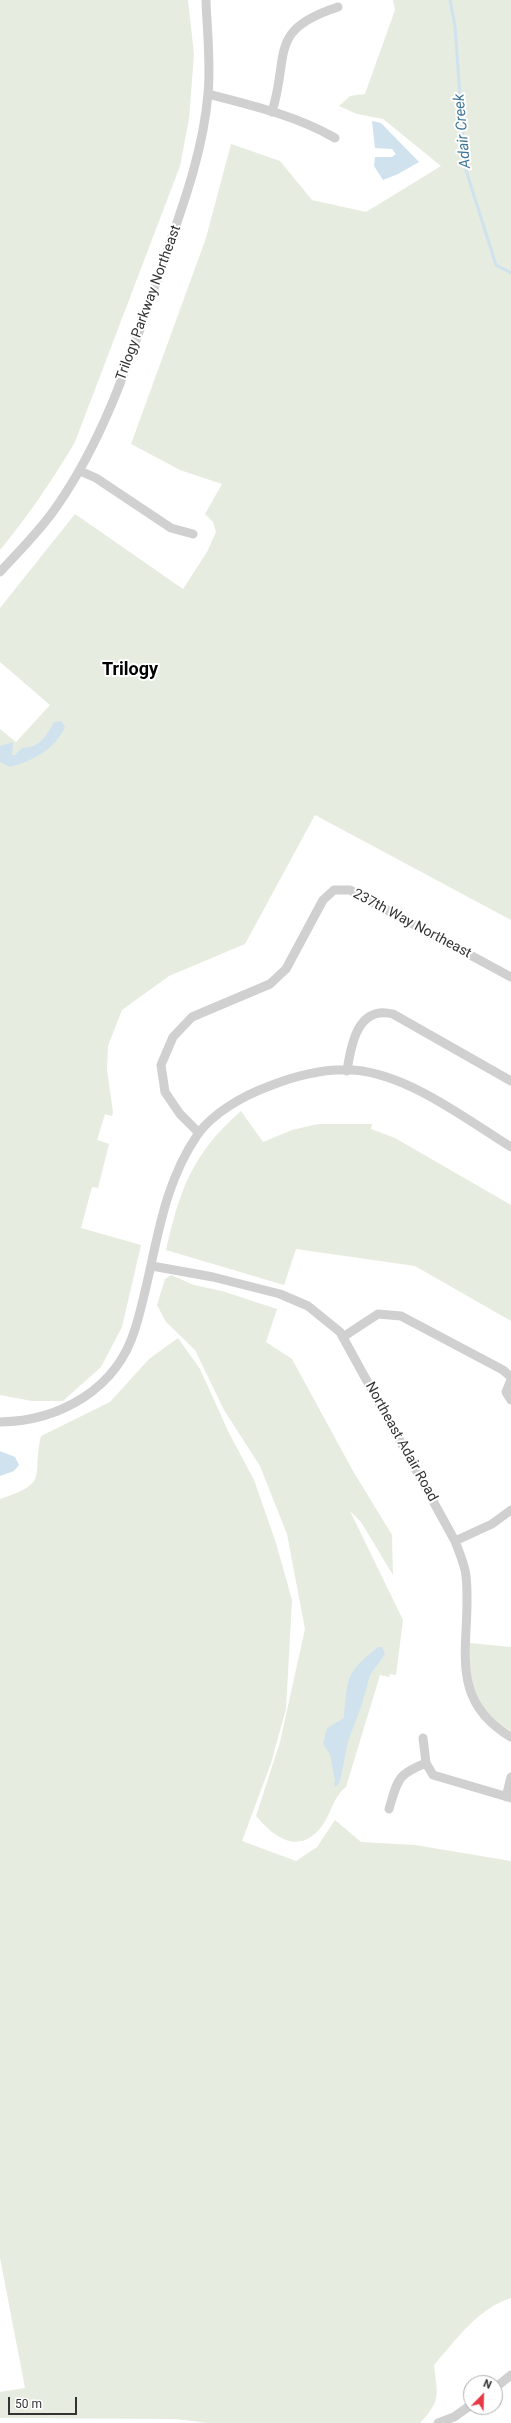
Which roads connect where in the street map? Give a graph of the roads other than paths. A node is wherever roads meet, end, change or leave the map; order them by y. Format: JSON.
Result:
{"nodes":[{"id":1,"x":206,"y":0,"type":"edge"},
{"id":2,"x":338,"y":7,"type":"dead end"},
{"id":3,"x":208,"y":94,"type":"junction"},
{"id":4,"x":272,"y":112,"type":"junction"},
{"id":5,"x":336,"y":138,"type":"dead end"},
{"id":6,"x":80,"y":471,"type":"junction"},
{"id":7,"x":193,"y":534,"type":"dead end"},
{"id":8,"x":0,"y":572,"type":"edge"},
{"id":9,"x":511,"y":977,"type":"edge"},
{"id":10,"x":347,"y":1071,"type":"junction"},
{"id":11,"x":511,"y":1081,"type":"edge"},
{"id":12,"x":199,"y":1133,"type":"junction"},
{"id":13,"x":511,"y":1147,"type":"edge"},
{"id":14,"x":152,"y":1266,"type":"junction"},
{"id":15,"x":343,"y":1337,"type":"junction"},
{"id":16,"x":511,"y":1377,"type":"edge"},
{"id":17,"x":511,"y":1380,"type":"edge"},
{"id":18,"x":511,"y":1400,"type":"edge"},
{"id":19,"x":0,"y":1422,"type":"edge"},
{"id":20,"x":511,"y":1510,"type":"edge"},
{"id":21,"x":455,"y":1541,"type":"junction"},
{"id":22,"x":511,"y":1736,"type":"edge"},
{"id":23,"x":423,"y":1738,"type":"dead end"},
{"id":24,"x":426,"y":1763,"type":"junction"},
{"id":25,"x":511,"y":1778,"type":"edge"},
{"id":26,"x":508,"y":1797,"type":"edge"},
{"id":27,"x":389,"y":1809,"type":"dead end"},
{"id":28,"x":511,"y":2375,"type":"edge"},
{"id":29,"x":503,"y":2382,"type":"edge"},
{"id":30,"x":463,"y":2414,"type":"edge"},
{"id":31,"x":456,"y":2421,"type":"edge"},
{"id":32,"x":438,"y":2423,"type":"edge"}],
"edges":[{"from":1,"to":3,"type":"street","name":"Trilogy Parkway Northeast"},
{"from":2,"to":4,"type":"street"},
{"from":3,"to":4,"type":"street"},
{"from":3,"to":6,"type":"street","name":"Trilogy Parkway Northeast"},
{"from":4,"to":5,"type":"street"},
{"from":6,"to":7,"type":"street"},
{"from":6,"to":8,"type":"street","name":"Trilogy Parkway Northeast"},
{"from":9,"to":12,"type":"street","name":"237th Way Northeast"},
{"from":10,"to":11,"type":"street"},
{"from":10,"to":12,"type":"street"},
{"from":10,"to":13,"type":"street"},
{"from":12,"to":14,"type":"street"},
{"from":14,"to":15,"type":"street","name":"Northeast Adair Road"},
{"from":14,"to":19,"type":"street"},
{"from":15,"to":16,"type":"street"},
{"from":15,"to":21,"type":"street","name":"Northeast Adair Road"},
{"from":17,"to":18,"type":"street"},
{"from":20,"to":21,"type":"street"},
{"from":21,"to":22,"type":"street","name":"Northeast Adair Road"},
{"from":23,"to":24,"type":"street"},
{"from":24,"to":26,"type":"street"},
{"from":24,"to":27,"type":"street"},
{"from":25,"to":26,"type":"street"},
{"from":28,"to":29,"type":"street"},
{"from":30,"to":31,"type":"street"},
{"from":31,"to":32,"type":"street"}]}
